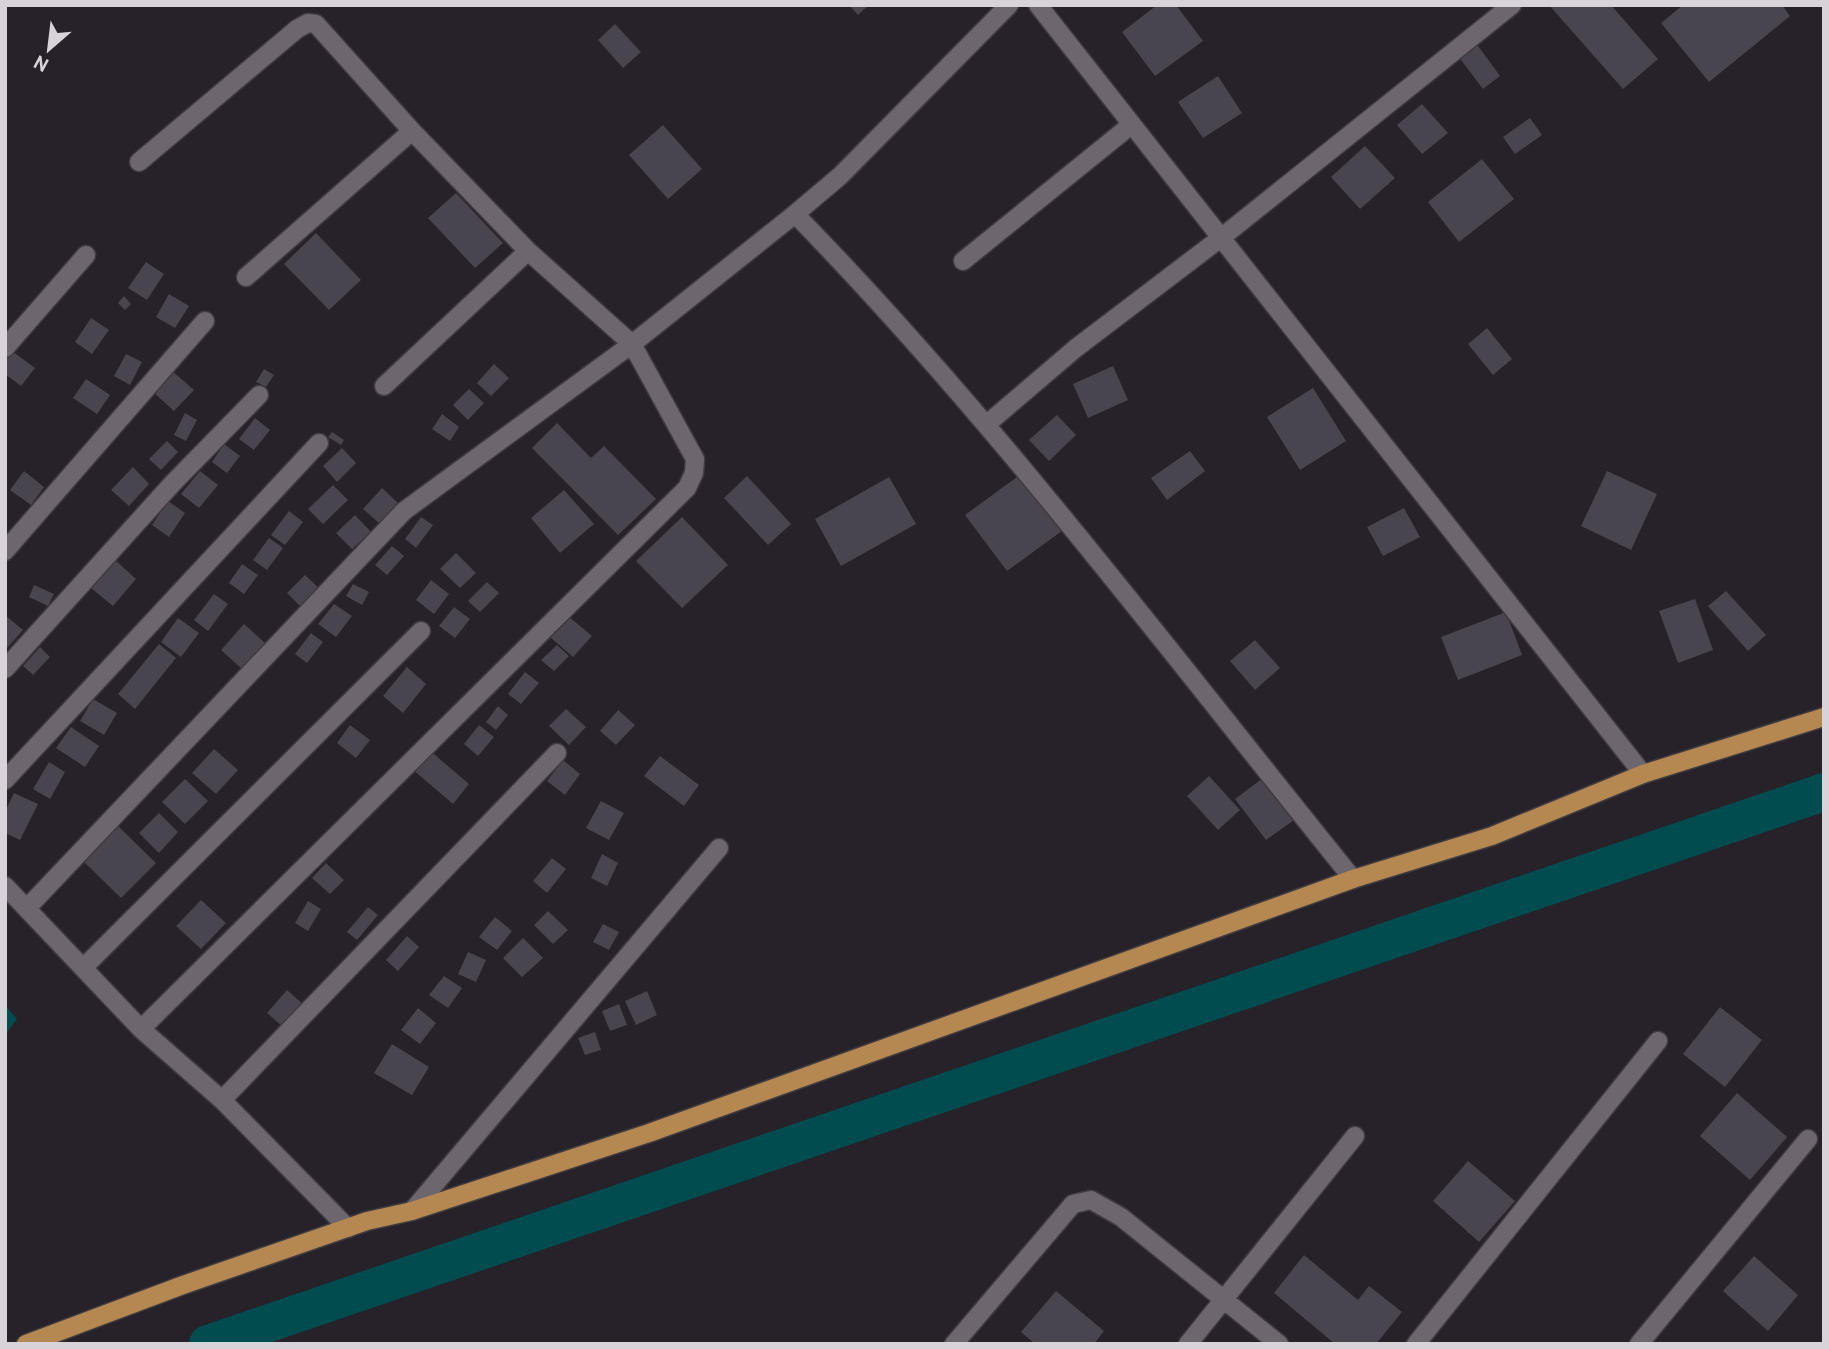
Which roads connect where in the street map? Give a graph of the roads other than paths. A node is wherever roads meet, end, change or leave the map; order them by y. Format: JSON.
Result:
{"nodes":[{"id":1,"x":1009,"y":5,"type":"edge"},
{"id":2,"x":1038,"y":5,"type":"edge"},
{"id":3,"x":1512,"y":5,"type":"edge"},
{"id":4,"x":1131,"y":125,"type":"junction"},
{"id":5,"x":412,"y":131,"type":"junction"},
{"id":6,"x":139,"y":162,"type":"dead end"},
{"id":7,"x":795,"y":214,"type":"junction"},
{"id":8,"x":1222,"y":237,"type":"junction"},
{"id":9,"x":528,"y":251,"type":"junction"},
{"id":10,"x":86,"y":255,"type":"dead end"},
{"id":11,"x":963,"y":261,"type":"dead end"},
{"id":12,"x":246,"y":277,"type":"dead end"},
{"id":13,"x":205,"y":321,"type":"dead end"},
{"id":14,"x":632,"y":344,"type":"junction"},
{"id":15,"x":5,"y":348,"type":"edge"},
{"id":16,"x":384,"y":386,"type":"dead end"},
{"id":17,"x":259,"y":395,"type":"dead end"},
{"id":18,"x":987,"y":424,"type":"junction"},
{"id":19,"x":318,"y":443,"type":"dead end"},
{"id":20,"x":5,"y":551,"type":"edge"},
{"id":21,"x":421,"y":631,"type":"dead end"},
{"id":22,"x":5,"y":669,"type":"edge"},
{"id":23,"x":1824,"y":717,"type":"edge"},
{"id":24,"x":557,"y":753,"type":"dead end"},
{"id":25,"x":1643,"y":774,"type":"junction"},
{"id":26,"x":5,"y":780,"type":"edge"},
{"id":27,"x":719,"y":848,"type":"dead end"},
{"id":28,"x":1353,"y":879,"type":"junction"},
{"id":29,"x":5,"y":886,"type":"edge"},
{"id":30,"x":27,"y":908,"type":"junction"},
{"id":31,"x":83,"y":968,"type":"junction"},
{"id":32,"x":141,"y":1029,"type":"junction"},
{"id":33,"x":1658,"y":1041,"type":"dead end"},
{"id":34,"x":222,"y":1100,"type":"junction"},
{"id":35,"x":1355,"y":1136,"type":"dead end"},
{"id":36,"x":1808,"y":1139,"type":"dead end"},
{"id":37,"x":412,"y":1211,"type":"junction"},
{"id":38,"x":348,"y":1228,"type":"junction"},
{"id":39,"x":1224,"y":1297,"type":"junction"},
{"id":40,"x":26,"y":1344,"type":"edge"},
{"id":41,"x":954,"y":1344,"type":"edge"},
{"id":42,"x":1188,"y":1344,"type":"edge"},
{"id":43,"x":1279,"y":1344,"type":"edge"},
{"id":44,"x":1416,"y":1344,"type":"edge"},
{"id":45,"x":1639,"y":1344,"type":"edge"}],
"edges":[{"from":1,"to":7,"type":"street"},
{"from":2,"to":4,"type":"street"},
{"from":3,"to":8,"type":"street"},
{"from":4,"to":8,"type":"street"},
{"from":4,"to":11,"type":"street"},
{"from":5,"to":6,"type":"street"},
{"from":5,"to":9,"type":"street"},
{"from":5,"to":12,"type":"street"},
{"from":7,"to":14,"type":"street"},
{"from":7,"to":18,"type":"street"},
{"from":8,"to":18,"type":"street"},
{"from":8,"to":25,"type":"street"},
{"from":9,"to":14,"type":"street"},
{"from":9,"to":16,"type":"street"},
{"from":10,"to":15,"type":"street"},
{"from":13,"to":20,"type":"street"},
{"from":14,"to":30,"type":"street"},
{"from":14,"to":32,"type":"street"},
{"from":17,"to":22,"type":"street"},
{"from":18,"to":28,"type":"street"},
{"from":19,"to":26,"type":"street"},
{"from":21,"to":31,"type":"street"},
{"from":23,"to":25,"type":"main road"},
{"from":24,"to":34,"type":"street"},
{"from":25,"to":28,"type":"main road"},
{"from":27,"to":37,"type":"street"},
{"from":28,"to":37,"type":"main road"},
{"from":29,"to":30,"type":"street"},
{"from":30,"to":31,"type":"street"},
{"from":31,"to":32,"type":"street"},
{"from":32,"to":34,"type":"street"},
{"from":33,"to":44,"type":"street"},
{"from":34,"to":38,"type":"street"},
{"from":35,"to":39,"type":"street"},
{"from":36,"to":45,"type":"street"},
{"from":37,"to":38,"type":"main road"},
{"from":38,"to":40,"type":"main road"},
{"from":39,"to":41,"type":"street"},
{"from":39,"to":42,"type":"street"},
{"from":39,"to":43,"type":"street"}]}
